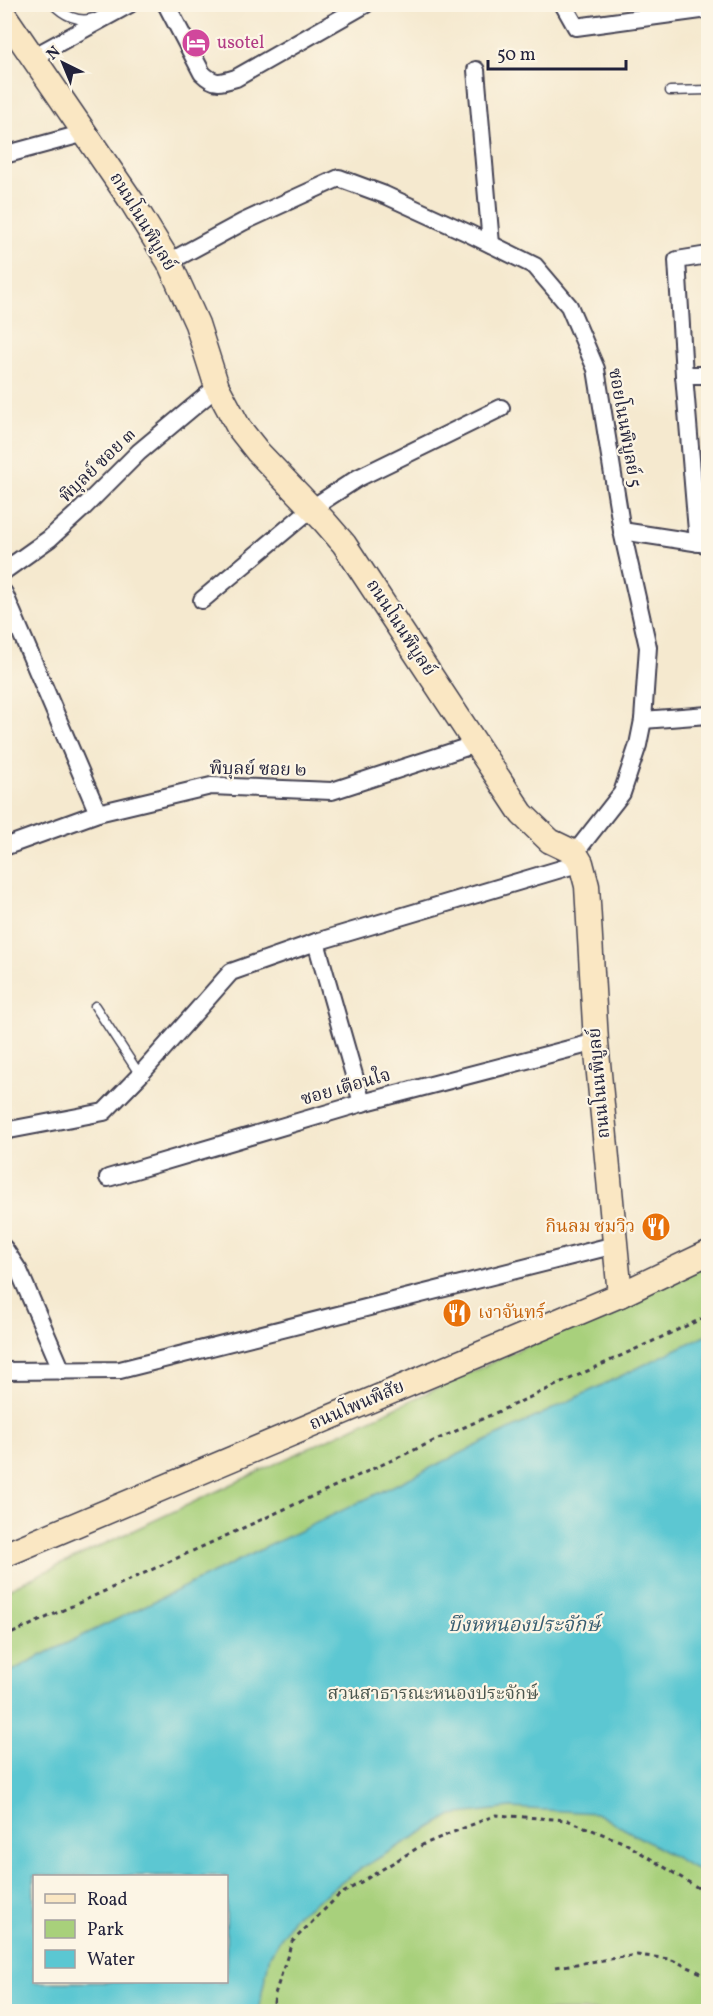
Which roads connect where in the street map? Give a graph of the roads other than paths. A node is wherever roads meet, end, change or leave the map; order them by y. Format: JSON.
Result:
{"nodes":[{"id":1,"x":53,"y":4,"type":"edge"},
{"id":2,"x":117,"y":4,"type":"edge"},
{"id":3,"x":130,"y":4,"type":"edge"},
{"id":4,"x":166,"y":4,"type":"edge"},
{"id":5,"x":366,"y":4,"type":"edge"},
{"id":6,"x":563,"y":4,"type":"edge"},
{"id":7,"x":708,"y":9,"type":"edge"},
{"id":8,"x":4,"y":15,"type":"edge"},
{"id":9,"x":33,"y":57,"type":"junction"},
{"id":10,"x":476,"y":70,"type":"dead end"},
{"id":11,"x":708,"y":90,"type":"edge"},
{"id":12,"x":670,"y":91,"type":"dead end"},
{"id":13,"x":86,"y":133,"type":"junction"},
{"id":14,"x":4,"y":155,"type":"edge"},
{"id":15,"x":491,"y":244,"type":"junction"},
{"id":16,"x":708,"y":255,"type":"edge"},
{"id":17,"x":169,"y":262,"type":"junction"},
{"id":18,"x":684,"y":375,"type":"junction"},
{"id":19,"x":708,"y":375,"type":"edge"},
{"id":20,"x":217,"y":387,"type":"junction"},
{"id":21,"x":501,"y":408,"type":"dead end"},
{"id":22,"x":312,"y":508,"type":"junction"},
{"id":23,"x":622,"y":531,"type":"junction"},
{"id":24,"x":704,"y":543,"type":"edge"},
{"id":25,"x":4,"y":571,"type":"edge"},
{"id":26,"x":4,"y":593,"type":"edge"},
{"id":27,"x":202,"y":600,"type":"dead end"},
{"id":28,"x":708,"y":715,"type":"edge"},
{"id":29,"x":643,"y":720,"type":"junction"},
{"id":30,"x":476,"y":744,"type":"junction"},
{"id":31,"x":98,"y":813,"type":"junction"},
{"id":32,"x":4,"y":847,"type":"edge"},
{"id":33,"x":578,"y":858,"type":"junction"},
{"id":34,"x":316,"y":942,"type":"junction"},
{"id":35,"x":95,"y":1006,"type":"dead end"},
{"id":36,"x":596,"y":1042,"type":"junction"},
{"id":37,"x":140,"y":1075,"type":"junction"},
{"id":38,"x":362,"y":1103,"type":"junction"},
{"id":39,"x":4,"y":1131,"type":"edge"},
{"id":40,"x":108,"y":1178,"type":"dead end"},
{"id":41,"x":615,"y":1245,"type":"junction"},
{"id":42,"x":4,"y":1248,"type":"edge"},
{"id":43,"x":708,"y":1253,"type":"edge"},
{"id":44,"x":620,"y":1295,"type":"junction"},
{"id":45,"x":4,"y":1371,"type":"edge"},
{"id":46,"x":62,"y":1371,"type":"junction"},
{"id":47,"x":4,"y":1555,"type":"edge"}],
"edges":[{"from":1,"to":2,"type":"lane"},
{"from":3,"to":9,"type":"street"},
{"from":4,"to":5,"type":"street"},
{"from":6,"to":7,"type":"street"},
{"from":8,"to":9,"type":"street","name":"ถนนโนนพิบูลย์"},
{"from":9,"to":13,"type":"street","name":"ถนนโนนพิบูลย์"},
{"from":10,"to":15,"type":"street"},
{"from":11,"to":12,"type":"lane"},
{"from":13,"to":14,"type":"street"},
{"from":13,"to":17,"type":"street","name":"ถนนโนนพิบูลย์"},
{"from":15,"to":17,"type":"street","name":"ซอยโนนพิบูลย์ 5"},
{"from":15,"to":23,"type":"street","name":"ซอยโนนพิบูลย์ 5"},
{"from":16,"to":18,"type":"street"},
{"from":17,"to":20,"type":"street","name":"ถนนโนนพิบูลย์"},
{"from":18,"to":19,"type":"street"},
{"from":18,"to":24,"type":"street"},
{"from":20,"to":22,"type":"street","name":"ถนนโนนพิบูลย์"},
{"from":20,"to":25,"type":"street","name":"พิบุลย์ ซอย ๓"},
{"from":21,"to":22,"type":"street"},
{"from":22,"to":27,"type":"street"},
{"from":22,"to":30,"type":"street","name":"ถนนโนนพิบูลย์"},
{"from":23,"to":24,"type":"street"},
{"from":23,"to":29,"type":"street","name":"ซอยโนนพิบูลย์ 5"},
{"from":26,"to":31,"type":"street"},
{"from":28,"to":29,"type":"street"},
{"from":29,"to":33,"type":"street","name":"ซอยโนนพิบูลย์ 5"},
{"from":30,"to":31,"type":"street","name":"พิบุลย์ ซอย ๒"},
{"from":30,"to":33,"type":"street","name":"ถนนโนนพิบูลย์"},
{"from":31,"to":32,"type":"street","name":"พิบุลย์ ซอย ๒"},
{"from":33,"to":34,"type":"street"},
{"from":33,"to":36,"type":"street","name":"ถนนโนนพิบูลย์"},
{"from":34,"to":37,"type":"street"},
{"from":34,"to":38,"type":"street"},
{"from":35,"to":37,"type":"lane"},
{"from":36,"to":38,"type":"street","name":"ซอย เตือนใจ"},
{"from":36,"to":41,"type":"street","name":"ถนนโนนพิบูลย์"},
{"from":37,"to":39,"type":"street"},
{"from":38,"to":40,"type":"street","name":"ซอย เตือนใจ"},
{"from":41,"to":44,"type":"street","name":"ถนนโนนพิบูลย์"},
{"from":41,"to":46,"type":"street"},
{"from":42,"to":46,"type":"street"},
{"from":43,"to":44,"type":"street","name":"ถนนโพนพิสัย"},
{"from":44,"to":47,"type":"street","name":"ถนนโพนพิสัย"},
{"from":45,"to":46,"type":"street"}]}
